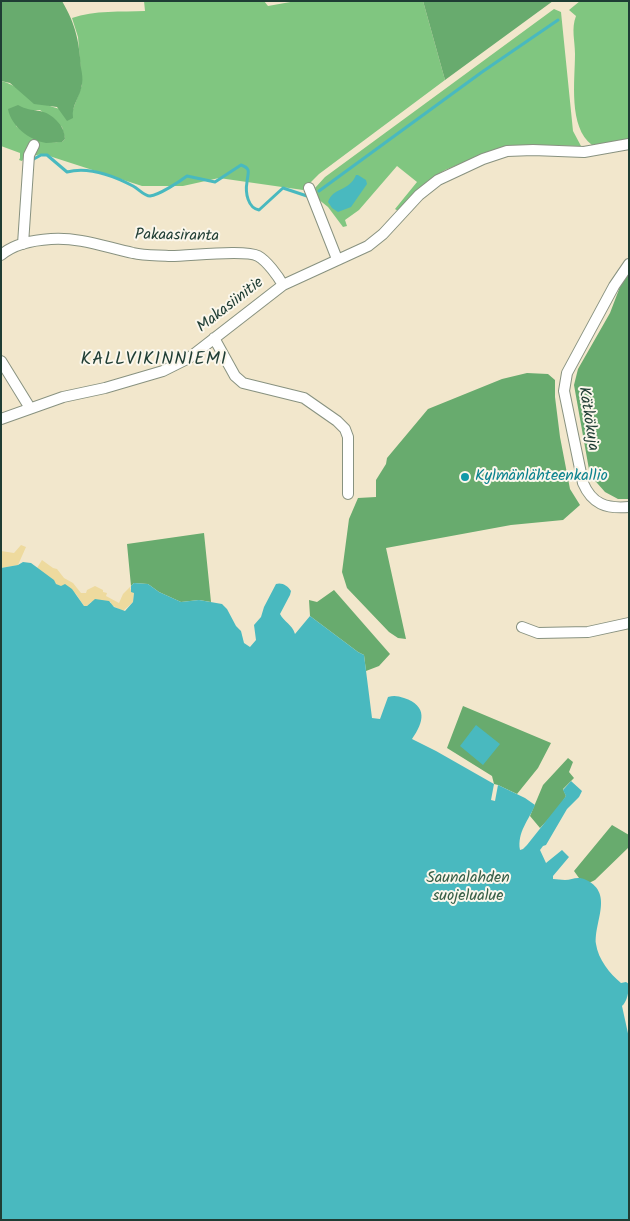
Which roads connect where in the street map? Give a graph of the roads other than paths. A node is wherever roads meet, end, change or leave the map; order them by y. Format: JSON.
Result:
{"nodes":[{"id":1,"x":629,"y":144,"type":"edge"},
{"id":2,"x":34,"y":145,"type":"dead end"},
{"id":3,"x":309,"y":188,"type":"dead end"},
{"id":4,"x":23,"y":244,"type":"junction"},
{"id":5,"x":1,"y":255,"type":"edge"},
{"id":6,"x":337,"y":259,"type":"junction"},
{"id":7,"x":629,"y":264,"type":"edge"},
{"id":8,"x":283,"y":285,"type":"junction"},
{"id":9,"x":214,"y":338,"type":"junction"},
{"id":10,"x":1,"y":361,"type":"edge"},
{"id":11,"x":30,"y":408,"type":"junction"},
{"id":12,"x":1,"y":420,"type":"edge"},
{"id":13,"x":348,"y":494,"type":"dead end"},
{"id":14,"x":629,"y":507,"type":"edge"},
{"id":15,"x":629,"y":623,"type":"edge"},
{"id":16,"x":522,"y":627,"type":"dead end"}],
"edges":[{"from":1,"to":6,"type":"street","name":"Makasiinitie"},
{"from":2,"to":4,"type":"street"},
{"from":3,"to":6,"type":"street"},
{"from":4,"to":5,"type":"street","name":"Pakaasiranta"},
{"from":4,"to":8,"type":"street","name":"Pakaasiranta"},
{"from":6,"to":8,"type":"street","name":"Makasiinitie"},
{"from":7,"to":14,"type":"street","name":"Kätkökuja"},
{"from":8,"to":9,"type":"street","name":"Makasiinitie"},
{"from":9,"to":11,"type":"street","name":"Makasiinitie"},
{"from":9,"to":13,"type":"street"},
{"from":10,"to":11,"type":"street"},
{"from":11,"to":12,"type":"street","name":"Makasiinitie"},
{"from":15,"to":16,"type":"street"}]}
